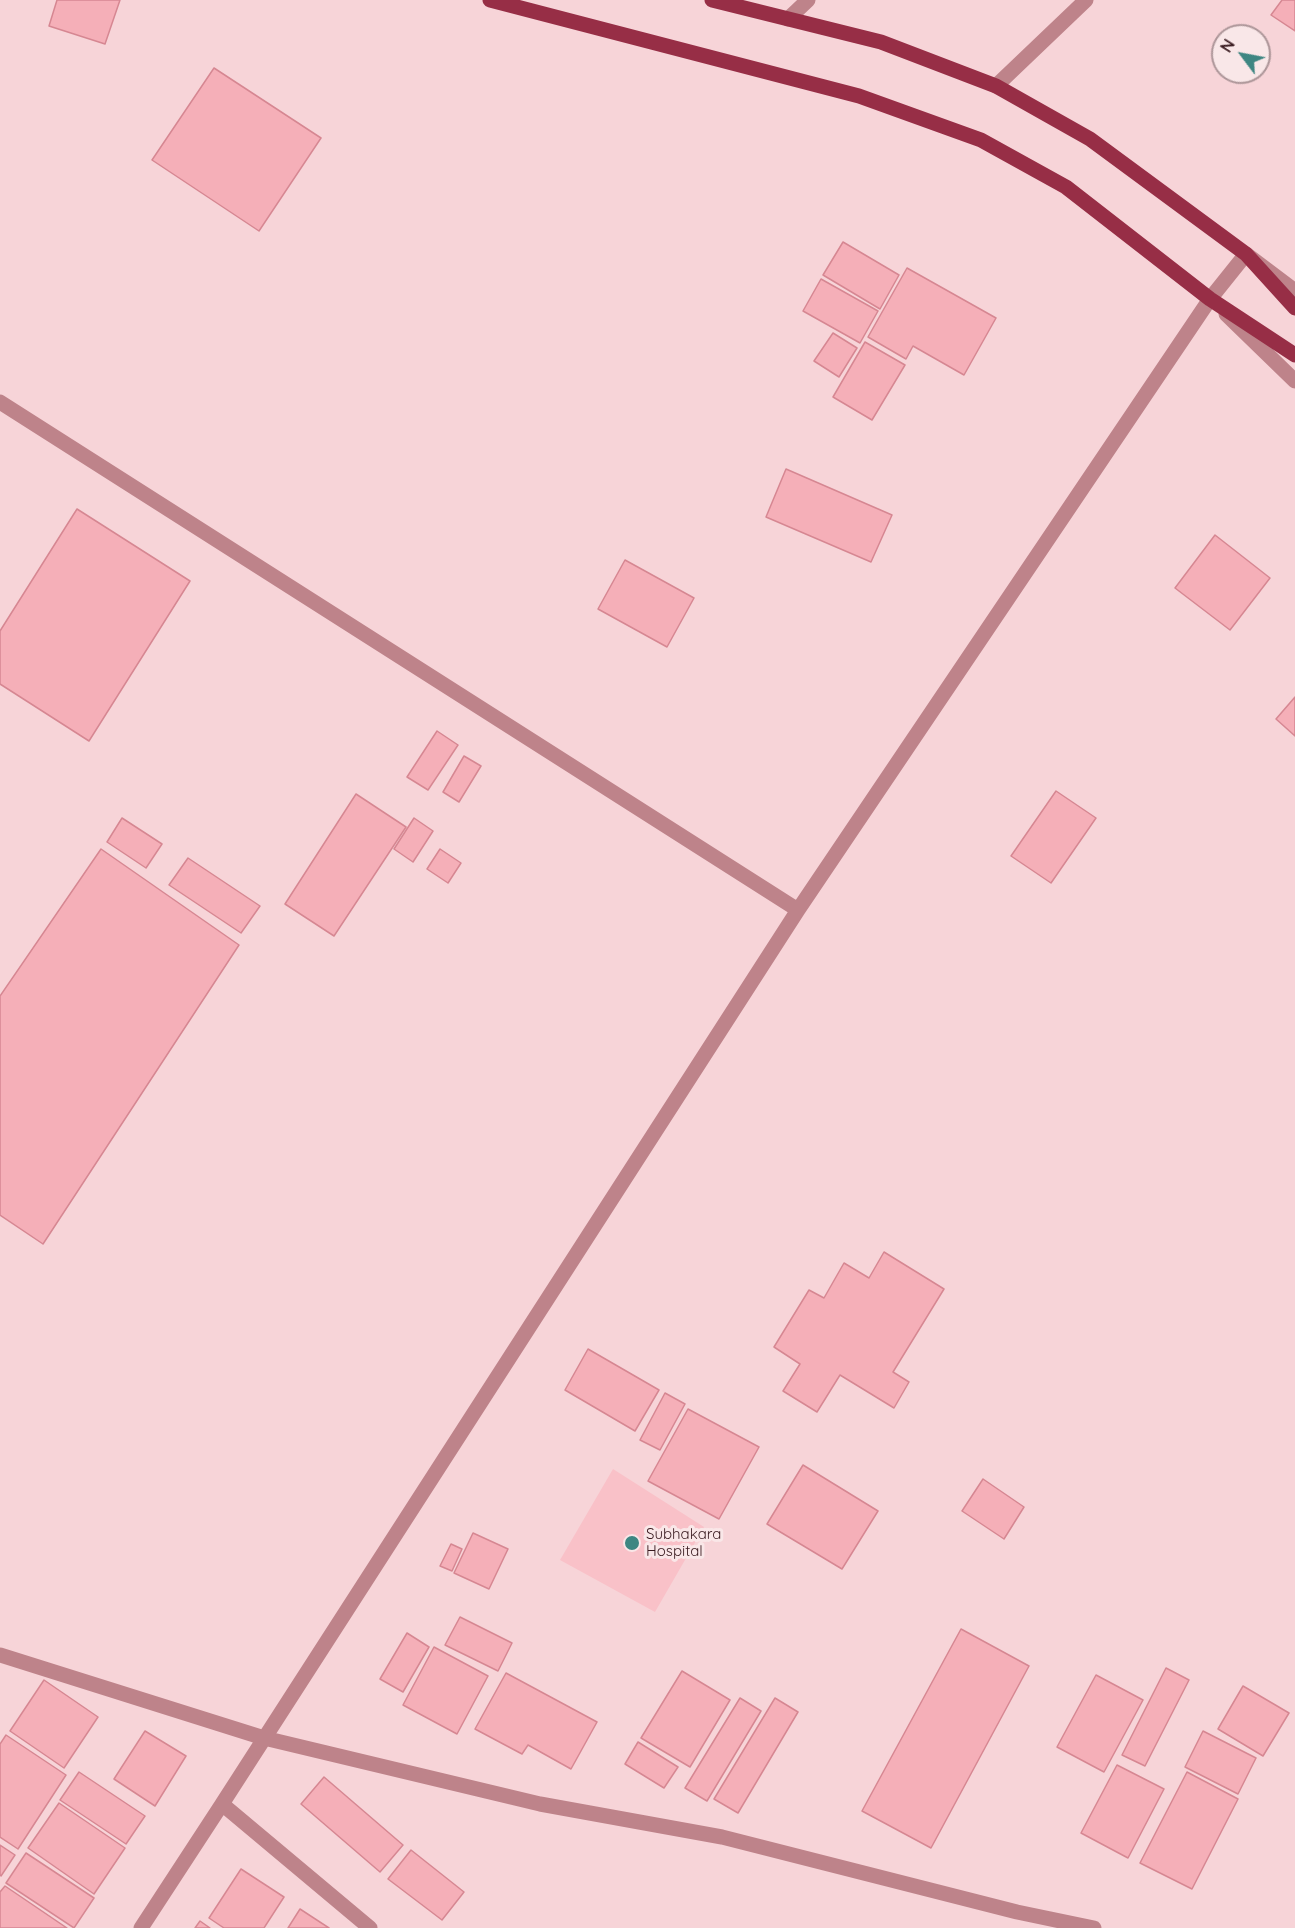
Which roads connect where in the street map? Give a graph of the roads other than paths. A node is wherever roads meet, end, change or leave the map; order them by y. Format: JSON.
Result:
{"nodes":[{"id":1,"x":490,"y":0,"type":"edge"},
{"id":2,"x":712,"y":0,"type":"edge"},
{"id":3,"x":808,"y":0,"type":"edge"},
{"id":4,"x":1086,"y":0,"type":"edge"},
{"id":5,"x":788,"y":19,"type":"junction"},
{"id":6,"x":996,"y":86,"type":"junction"},
{"id":7,"x":1246,"y":254,"type":"junction"},
{"id":8,"x":1295,"y":291,"type":"edge"},
{"id":9,"x":1210,"y":299,"type":"junction"},
{"id":10,"x":1295,"y":308,"type":"edge"},
{"id":11,"x":1295,"y":355,"type":"edge"},
{"id":12,"x":1295,"y":381,"type":"edge"},
{"id":13,"x":0,"y":402,"type":"edge"},
{"id":14,"x":798,"y":910,"type":"junction"},
{"id":15,"x":0,"y":1655,"type":"edge"},
{"id":16,"x":264,"y":1738,"type":"junction"},
{"id":17,"x":222,"y":1804,"type":"junction"},
{"id":18,"x":141,"y":1928,"type":"edge"},
{"id":19,"x":370,"y":1928,"type":"edge"},
{"id":20,"x":1094,"y":1928,"type":"edge"}],
"edges":[{"from":1,"to":9,"type":"main road"},
{"from":2,"to":5,"type":"main road"},
{"from":3,"to":5,"type":"street"},
{"from":4,"to":6,"type":"street"},
{"from":5,"to":6,"type":"main road"},
{"from":6,"to":7,"type":"main road"},
{"from":7,"to":8,"type":"street"},
{"from":7,"to":9,"type":"street"},
{"from":7,"to":10,"type":"main road"},
{"from":9,"to":11,"type":"main road"},
{"from":9,"to":12,"type":"street"},
{"from":9,"to":14,"type":"street"},
{"from":13,"to":14,"type":"street"},
{"from":14,"to":16,"type":"street"},
{"from":15,"to":16,"type":"street"},
{"from":16,"to":17,"type":"street"},
{"from":16,"to":20,"type":"street"},
{"from":17,"to":18,"type":"street"},
{"from":17,"to":19,"type":"street"}]}
